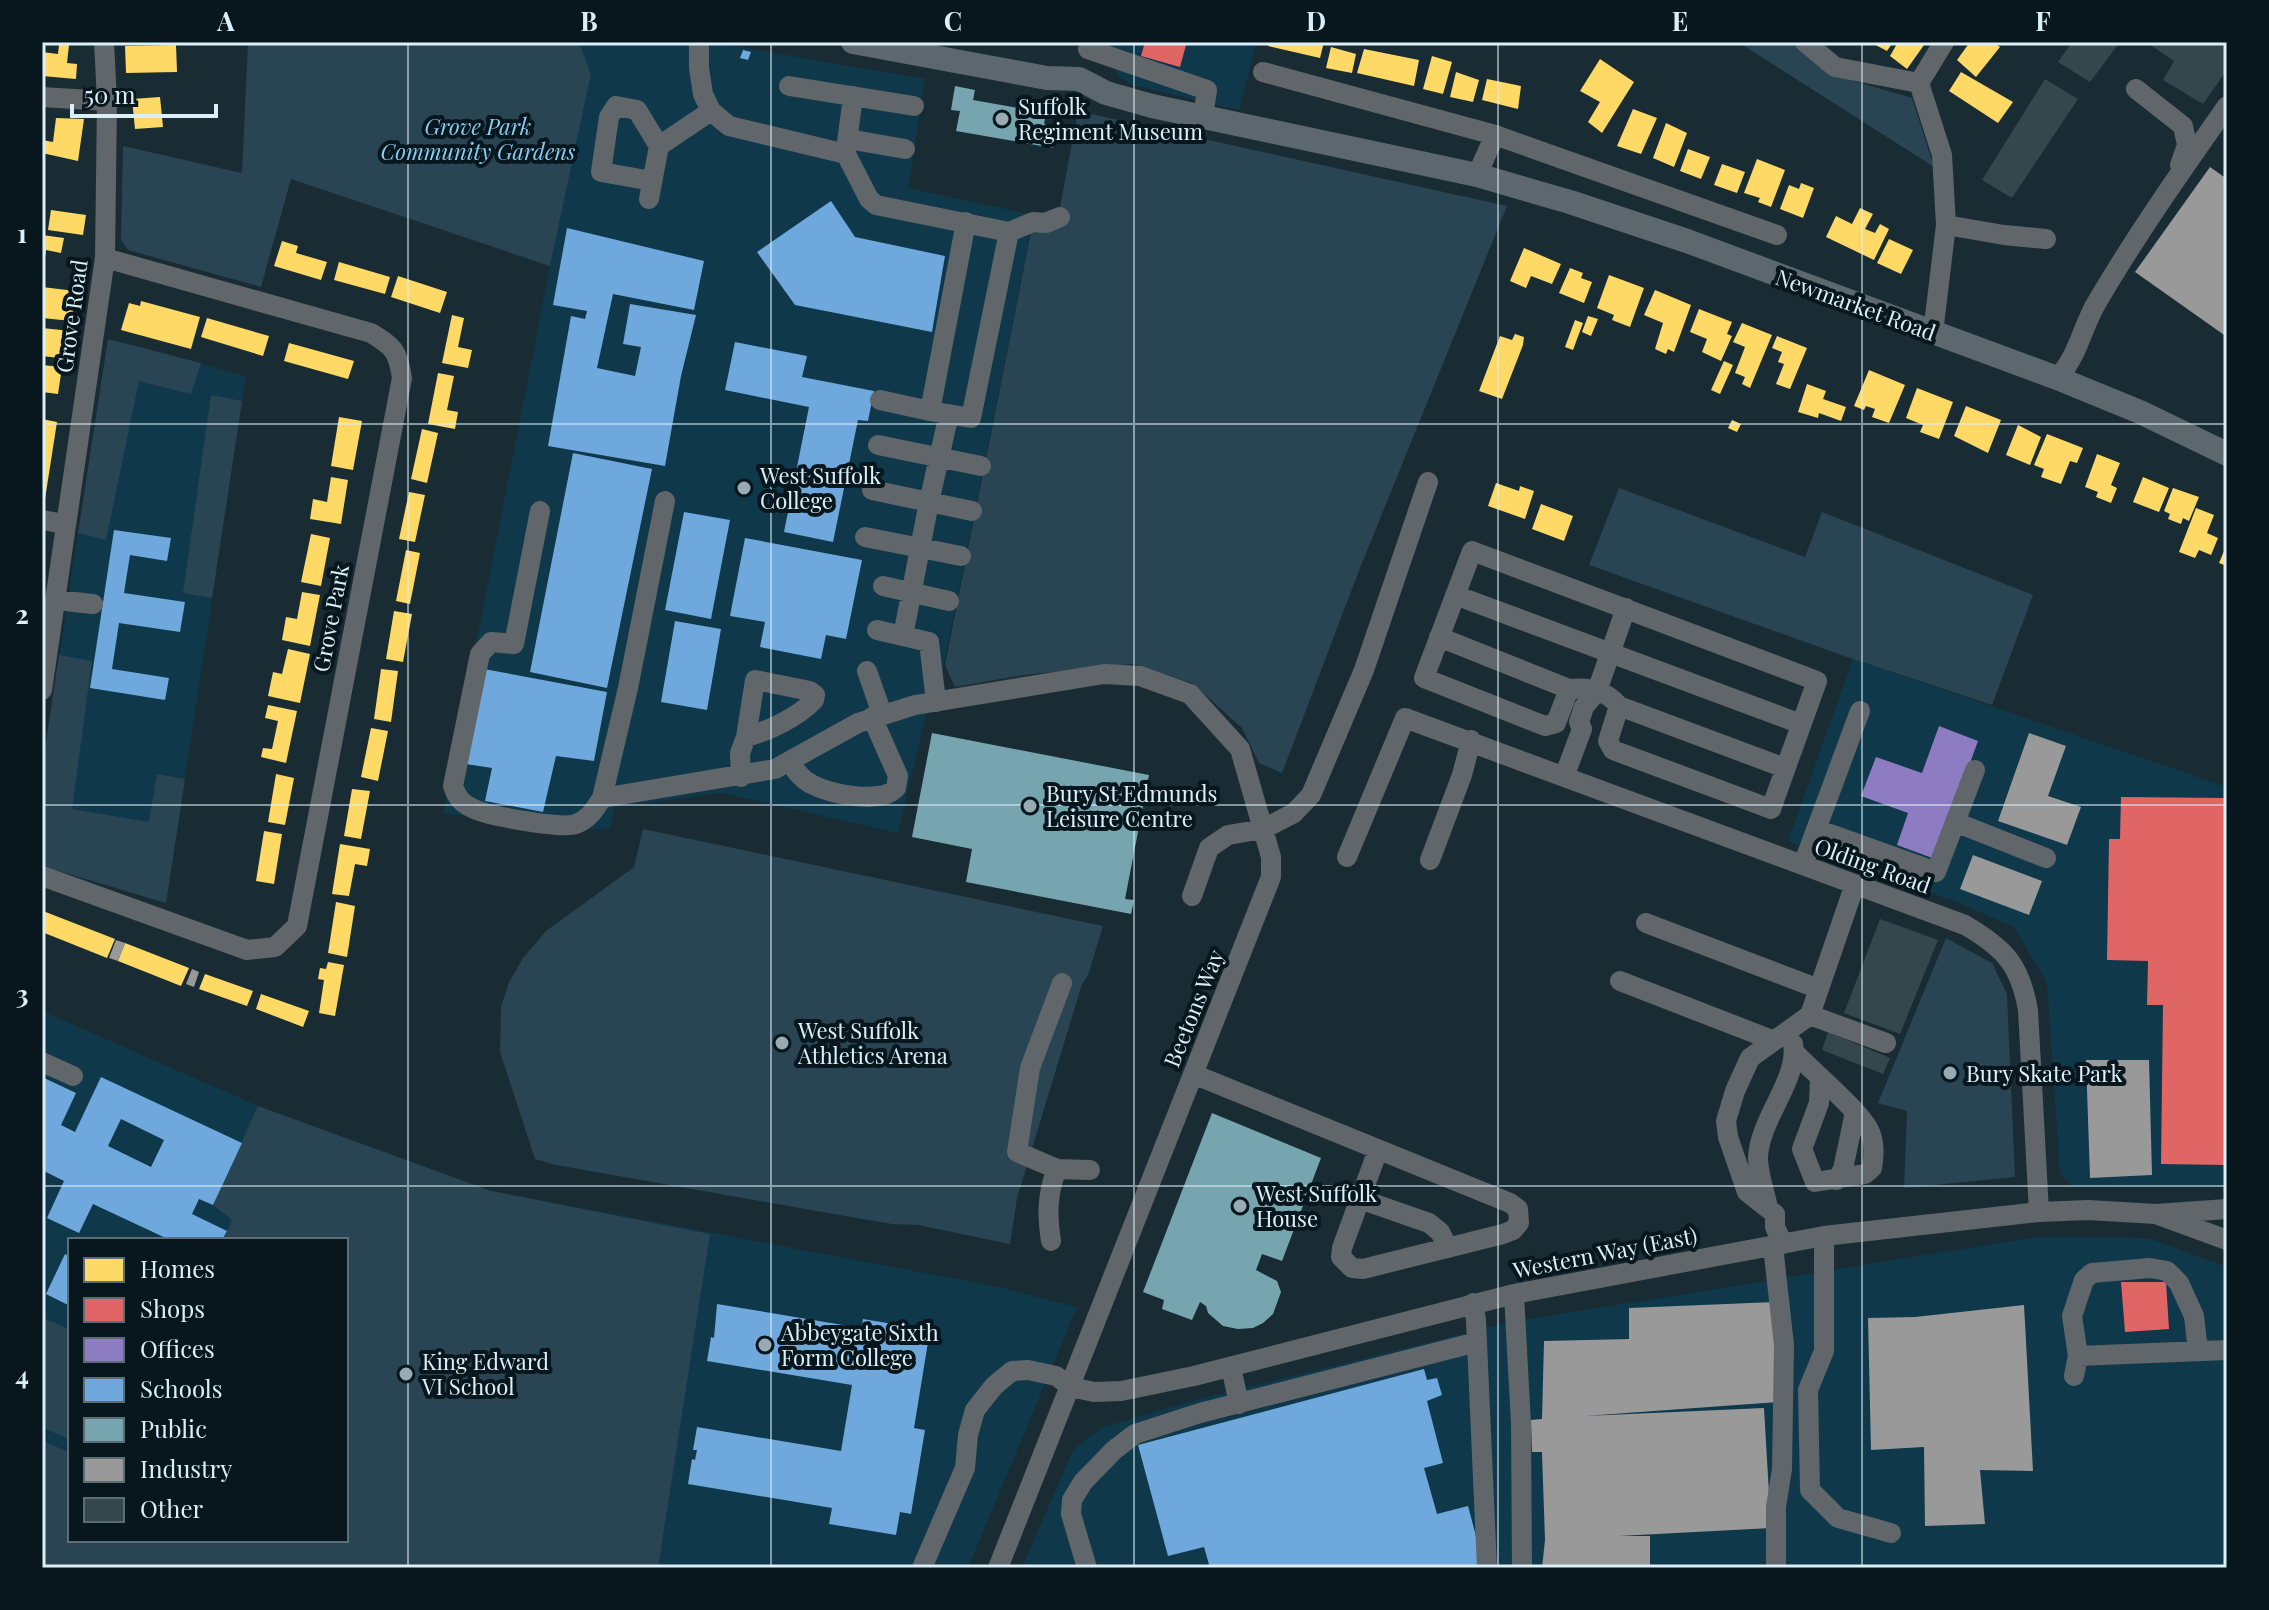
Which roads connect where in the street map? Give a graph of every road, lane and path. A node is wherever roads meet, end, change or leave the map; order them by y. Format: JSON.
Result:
{"nodes":[{"id":1,"x":104,"y":42,"type":"edge"},
{"id":2,"x":699,"y":42,"type":"edge"},
{"id":3,"x":856,"y":42,"type":"edge"},
{"id":4,"x":1805,"y":42,"type":"edge"},
{"id":5,"x":1944,"y":42,"type":"edge"},
{"id":6,"x":1089,"y":46,"type":"edge"},
{"id":7,"x":1263,"y":72,"type":"dead end"},
{"id":8,"x":1079,"y":79,"type":"junction"},
{"id":9,"x":1919,"y":83,"type":"junction"},
{"id":10,"x":789,"y":86,"type":"dead end"},
{"id":11,"x":2136,"y":89,"type":"dead end"},
{"id":12,"x":853,"y":96,"type":"junction"},
{"id":13,"x":42,"y":97,"type":"edge"},
{"id":14,"x":107,"y":101,"type":"junction"},
{"id":15,"x":914,"y":106,"type":"dead end"},
{"id":16,"x":2227,"y":106,"type":"edge"},
{"id":17,"x":711,"y":111,"type":"junction"},
{"id":18,"x":1203,"y":117,"type":"junction"},
{"id":19,"x":1495,"y":135,"type":"junction"},
{"id":20,"x":659,"y":146,"type":"junction"},
{"id":21,"x":847,"y":146,"type":"junction"},
{"id":22,"x":905,"y":149,"type":"dead end"},
{"id":23,"x":1477,"y":175,"type":"junction"},
{"id":24,"x":2174,"y":180,"type":"junction"},
{"id":25,"x":1060,"y":217,"type":"dead end"},
{"id":26,"x":966,"y":222,"type":"junction"},
{"id":27,"x":1946,"y":225,"type":"junction"},
{"id":28,"x":1009,"y":232,"type":"junction"},
{"id":29,"x":1777,"y":235,"type":"dead end"},
{"id":30,"x":2046,"y":239,"type":"dead end"},
{"id":31,"x":105,"y":258,"type":"junction"},
{"id":32,"x":1933,"y":333,"type":"junction"},
{"id":33,"x":2057,"y":378,"type":"junction"},
{"id":34,"x":880,"y":400,"type":"dead end"},
{"id":35,"x":939,"y":412,"type":"junction"},
{"id":36,"x":878,"y":445,"type":"dead end"},
{"id":37,"x":2227,"y":454,"type":"edge"},
{"id":38,"x":939,"y":457,"type":"junction"},
{"id":39,"x":981,"y":466,"type":"dead end"},
{"id":40,"x":1428,"y":482,"type":"dead end"},
{"id":41,"x":872,"y":490,"type":"dead end"},
{"id":42,"x":665,"y":501,"type":"dead end"},
{"id":43,"x":929,"y":502,"type":"junction"},
{"id":44,"x":540,"y":511,"type":"dead end"},
{"id":45,"x":972,"y":511,"type":"dead end"},
{"id":46,"x":42,"y":520,"type":"edge"},
{"id":47,"x":65,"y":524,"type":"junction"},
{"id":48,"x":865,"y":537,"type":"dead end"},
{"id":49,"x":921,"y":547,"type":"junction"},
{"id":50,"x":961,"y":556,"type":"dead end"},
{"id":51,"x":883,"y":586,"type":"dead end"},
{"id":52,"x":912,"y":593,"type":"junction"},
{"id":53,"x":1455,"y":595,"type":"junction"},
{"id":54,"x":56,"y":600,"type":"junction"},
{"id":55,"x":949,"y":601,"type":"dead end"},
{"id":56,"x":93,"y":604,"type":"dead end"},
{"id":57,"x":1626,"y":608,"type":"junction"},
{"id":58,"x":877,"y":630,"type":"dead end"},
{"id":59,"x":903,"y":636,"type":"junction"},
{"id":60,"x":1439,"y":637,"type":"junction"},
{"id":61,"x":1611,"y":653,"type":"junction"},
{"id":62,"x":867,"y":671,"type":"dead end"},
{"id":63,"x":1569,"y":689,"type":"junction"},
{"id":64,"x":42,"y":690,"type":"edge"},
{"id":65,"x":1597,"y":691,"type":"junction"},
{"id":66,"x":936,"y":702,"type":"junction"},
{"id":67,"x":1619,"y":706,"type":"junction"},
{"id":68,"x":1860,"y":711,"type":"dead end"},
{"id":69,"x":877,"y":716,"type":"junction"},
{"id":70,"x":1801,"y":724,"type":"junction"},
{"id":71,"x":746,"y":737,"type":"dead end"},
{"id":72,"x":1471,"y":740,"type":"junction"},
{"id":73,"x":790,"y":761,"type":"junction"},
{"id":74,"x":1785,"y":768,"type":"junction"},
{"id":75,"x":1975,"y":770,"type":"dead end"},
{"id":76,"x":741,"y":777,"type":"junction"},
{"id":77,"x":1564,"y":777,"type":"junction"},
{"id":78,"x":602,"y":798,"type":"junction"},
{"id":79,"x":1955,"y":822,"type":"junction"},
{"id":80,"x":1263,"y":829,"type":"junction"},
{"id":81,"x":1816,"y":829,"type":"junction"},
{"id":82,"x":1347,"y":857,"type":"dead end"},
{"id":83,"x":2046,"y":858,"type":"dead end"},
{"id":84,"x":1430,"y":860,"type":"dead end"},
{"id":85,"x":1803,"y":865,"type":"junction"},
{"id":86,"x":42,"y":876,"type":"edge"},
{"id":87,"x":1855,"y":884,"type":"junction"},
{"id":88,"x":1192,"y":896,"type":"dead end"},
{"id":89,"x":1646,"y":923,"type":"dead end"},
{"id":90,"x":1620,"y":981,"type":"dead end"},
{"id":91,"x":1062,"y":983,"type":"dead end"},
{"id":92,"x":1819,"y":989,"type":"junction"},
{"id":93,"x":1810,"y":1015,"type":"junction"},
{"id":94,"x":1791,"y":1030,"type":"junction"},
{"id":95,"x":1772,"y":1040,"type":"junction"},
{"id":96,"x":1886,"y":1043,"type":"dead end"},
{"id":97,"x":1793,"y":1061,"type":"junction"},
{"id":98,"x":42,"y":1062,"type":"edge"},
{"id":99,"x":1193,"y":1074,"type":"junction"},
{"id":100,"x":73,"y":1076,"type":"dead end"},
{"id":101,"x":1820,"y":1080,"type":"junction"},
{"id":102,"x":1855,"y":1112,"type":"junction"},
{"id":103,"x":1378,"y":1150,"type":"junction"},
{"id":104,"x":1057,"y":1169,"type":"junction"},
{"id":105,"x":1090,"y":1170,"type":"dead end"},
{"id":106,"x":1837,"y":1180,"type":"junction"},
{"id":107,"x":1360,"y":1199,"type":"junction"},
{"id":108,"x":2227,"y":1209,"type":"edge"},
{"id":109,"x":1772,"y":1211,"type":"junction"},
{"id":110,"x":2039,"y":1212,"type":"junction"},
{"id":111,"x":2156,"y":1214,"type":"junction"},
{"id":112,"x":1824,"y":1236,"type":"junction"},
{"id":113,"x":2227,"y":1240,"type":"edge"},
{"id":114,"x":1051,"y":1241,"type":"dead end"},
{"id":115,"x":1778,"y":1245,"type":"junction"},
{"id":116,"x":1448,"y":1248,"type":"junction"},
{"id":117,"x":1514,"y":1294,"type":"junction"},
{"id":118,"x":1473,"y":1303,"type":"junction"},
{"id":119,"x":1477,"y":1342,"type":"junction"},
{"id":120,"x":2227,"y":1350,"type":"edge"},
{"id":121,"x":2198,"y":1351,"type":"junction"},
{"id":122,"x":1231,"y":1367,"type":"junction"},
{"id":123,"x":1071,"y":1387,"type":"junction"},
{"id":124,"x":1239,"y":1404,"type":"junction"},
{"id":125,"x":1891,"y":1533,"type":"dead end"},
{"id":126,"x":922,"y":1568,"type":"edge"},
{"id":127,"x":998,"y":1568,"type":"edge"},
{"id":128,"x":1087,"y":1568,"type":"edge"},
{"id":129,"x":1487,"y":1568,"type":"edge"},
{"id":130,"x":1522,"y":1568,"type":"edge"},
{"id":131,"x":1776,"y":1568,"type":"edge"}],
"edges":[{"from":1,"to":14,"type":"street","name":"Grove Road"},
{"from":2,"to":17,"type":"street"},
{"from":3,"to":8,"type":"main road"},
{"from":4,"to":9,"type":"street"},
{"from":5,"to":9,"type":"street"},
{"from":6,"to":8,"type":"street"},
{"from":6,"to":18,"type":"street"},
{"from":7,"to":19,"type":"street","name":"Newmarket Road"},
{"from":8,"to":18,"type":"main road","name":"Newmarket Road"},
{"from":9,"to":27,"type":"street"},
{"from":10,"to":12,"type":"street"},
{"from":11,"to":24,"type":"street"},
{"from":12,"to":15,"type":"street"},
{"from":12,"to":21,"type":"street"},
{"from":13,"to":14,"type":"street"},
{"from":14,"to":31,"type":"street","name":"Grove Road"},
{"from":16,"to":24,"type":"street"},
{"from":17,"to":20,"type":"street"},
{"from":17,"to":21,"type":"street"},
{"from":18,"to":23,"type":"main road","name":"Newmarket Road"},
{"from":19,"to":23,"type":"street"},
{"from":19,"to":29,"type":"street","name":"Newmarket Road"},
{"from":20,"to":20,"type":"street"},
{"from":21,"to":22,"type":"street"},
{"from":21,"to":26,"type":"street"},
{"from":23,"to":32,"type":"main road","name":"Newmarket Road"},
{"from":24,"to":33,"type":"street"},
{"from":25,"to":28,"type":"street"},
{"from":26,"to":28,"type":"street"},
{"from":26,"to":35,"type":"street"},
{"from":27,"to":30,"type":"street"},
{"from":27,"to":32,"type":"street"},
{"from":28,"to":35,"type":"street"},
{"from":31,"to":47,"type":"street","name":"Grove Road"},
{"from":31,"to":86,"type":"street","name":"Grove Park"},
{"from":32,"to":33,"type":"main road","name":"Newmarket Road"},
{"from":33,"to":37,"type":"main road","name":"Newmarket Road"},
{"from":34,"to":35,"type":"street"},
{"from":35,"to":38,"type":"street"},
{"from":36,"to":38,"type":"street"},
{"from":38,"to":39,"type":"street"},
{"from":38,"to":43,"type":"street"},
{"from":40,"to":80,"type":"street"},
{"from":41,"to":43,"type":"street"},
{"from":42,"to":78,"type":"street"},
{"from":43,"to":45,"type":"street"},
{"from":43,"to":49,"type":"street"},
{"from":44,"to":78,"type":"street"},
{"from":46,"to":47,"type":"street"},
{"from":47,"to":54,"type":"street","name":"Grove Road"},
{"from":48,"to":49,"type":"street"},
{"from":49,"to":50,"type":"street"},
{"from":49,"to":52,"type":"street"},
{"from":51,"to":52,"type":"street"},
{"from":52,"to":55,"type":"street"},
{"from":52,"to":59,"type":"street"},
{"from":53,"to":57,"type":"street"},
{"from":53,"to":60,"type":"street"},
{"from":53,"to":61,"type":"street"},
{"from":54,"to":56,"type":"street"},
{"from":54,"to":64,"type":"street","name":"Grove Road"},
{"from":57,"to":61,"type":"street"},
{"from":57,"to":70,"type":"street"},
{"from":58,"to":59,"type":"street"},
{"from":59,"to":66,"type":"street"},
{"from":60,"to":63,"type":"street"},
{"from":60,"to":63,"type":"street"},
{"from":61,"to":65,"type":"street"},
{"from":61,"to":70,"type":"street"},
{"from":62,"to":69,"type":"street"},
{"from":63,"to":65,"type":"street"},
{"from":65,"to":67,"type":"street"},
{"from":65,"to":77,"type":"street"},
{"from":66,"to":69,"type":"street","name":"Beetons Way"},
{"from":66,"to":80,"type":"street","name":"Beetons Way"},
{"from":67,"to":74,"type":"street"},
{"from":67,"to":74,"type":"street"},
{"from":68,"to":81,"type":"street"},
{"from":69,"to":73,"type":"street","name":"Beetons Way"},
{"from":69,"to":73,"type":"street"},
{"from":70,"to":74,"type":"street"},
{"from":71,"to":76,"type":"street"},
{"from":72,"to":77,"type":"street","name":"Olding Road"},
{"from":72,"to":82,"type":"street","name":"Olding Road"},
{"from":72,"to":84,"type":"street"},
{"from":73,"to":76,"type":"street","name":"Beetons Way"},
{"from":75,"to":79,"type":"street"},
{"from":76,"to":78,"type":"street","name":"Beetons Way"},
{"from":77,"to":85,"type":"street","name":"Olding Road"},
{"from":79,"to":81,"type":"street"},
{"from":79,"to":83,"type":"street"},
{"from":80,"to":88,"type":"street"},
{"from":80,"to":99,"type":"street","name":"Beetons Way"},
{"from":81,"to":85,"type":"street"},
{"from":85,"to":87,"type":"street","name":"Olding Road"},
{"from":87,"to":92,"type":"street"},
{"from":87,"to":110,"type":"street","name":"Olding Road"},
{"from":89,"to":92,"type":"street"},
{"from":90,"to":95,"type":"street"},
{"from":91,"to":104,"type":"street"},
{"from":92,"to":93,"type":"street"},
{"from":93,"to":94,"type":"street"},
{"from":93,"to":96,"type":"street"},
{"from":94,"to":95,"type":"street"},
{"from":94,"to":97,"type":"street"},
{"from":95,"to":109,"type":"street"},
{"from":97,"to":101,"type":"street"},
{"from":97,"to":109,"type":"street"},
{"from":98,"to":100,"type":"street"},
{"from":99,"to":103,"type":"street"},
{"from":99,"to":123,"type":"street","name":"Beetons Way"},
{"from":101,"to":102,"type":"street"},
{"from":101,"to":106,"type":"street"},
{"from":102,"to":106,"type":"street"},
{"from":102,"to":106,"type":"street"},
{"from":103,"to":107,"type":"street"},
{"from":103,"to":116,"type":"street"},
{"from":104,"to":105,"type":"street"},
{"from":104,"to":114,"type":"street"},
{"from":107,"to":116,"type":"street"},
{"from":107,"to":116,"type":"street"},
{"from":108,"to":111,"type":"street","name":"Western Way (East)"},
{"from":109,"to":115,"type":"street"},
{"from":110,"to":111,"type":"street","name":"Western Way (East)"},
{"from":110,"to":112,"type":"street","name":"Western Way (East)"},
{"from":111,"to":113,"type":"street","name":"Western Way (East)"},
{"from":112,"to":115,"type":"street","name":"Western Way (East)"},
{"from":112,"to":125,"type":"street"},
{"from":115,"to":117,"type":"street","name":"Western Way (East)"},
{"from":115,"to":131,"type":"street"},
{"from":117,"to":118,"type":"street","name":"Western Way (East)"},
{"from":117,"to":130,"type":"street"},
{"from":118,"to":119,"type":"street"},
{"from":118,"to":122,"type":"street","name":"Western Way (East)"},
{"from":119,"to":124,"type":"street"},
{"from":119,"to":129,"type":"street"},
{"from":120,"to":121,"type":"street"},
{"from":121,"to":121,"type":"street"},
{"from":122,"to":123,"type":"street","name":"Western Way (East)"},
{"from":122,"to":124,"type":"street"},
{"from":123,"to":126,"type":"street","name":"Western Way (East)"},
{"from":123,"to":127,"type":"street","name":"Beetons Way"},
{"from":124,"to":128,"type":"street"}]}
